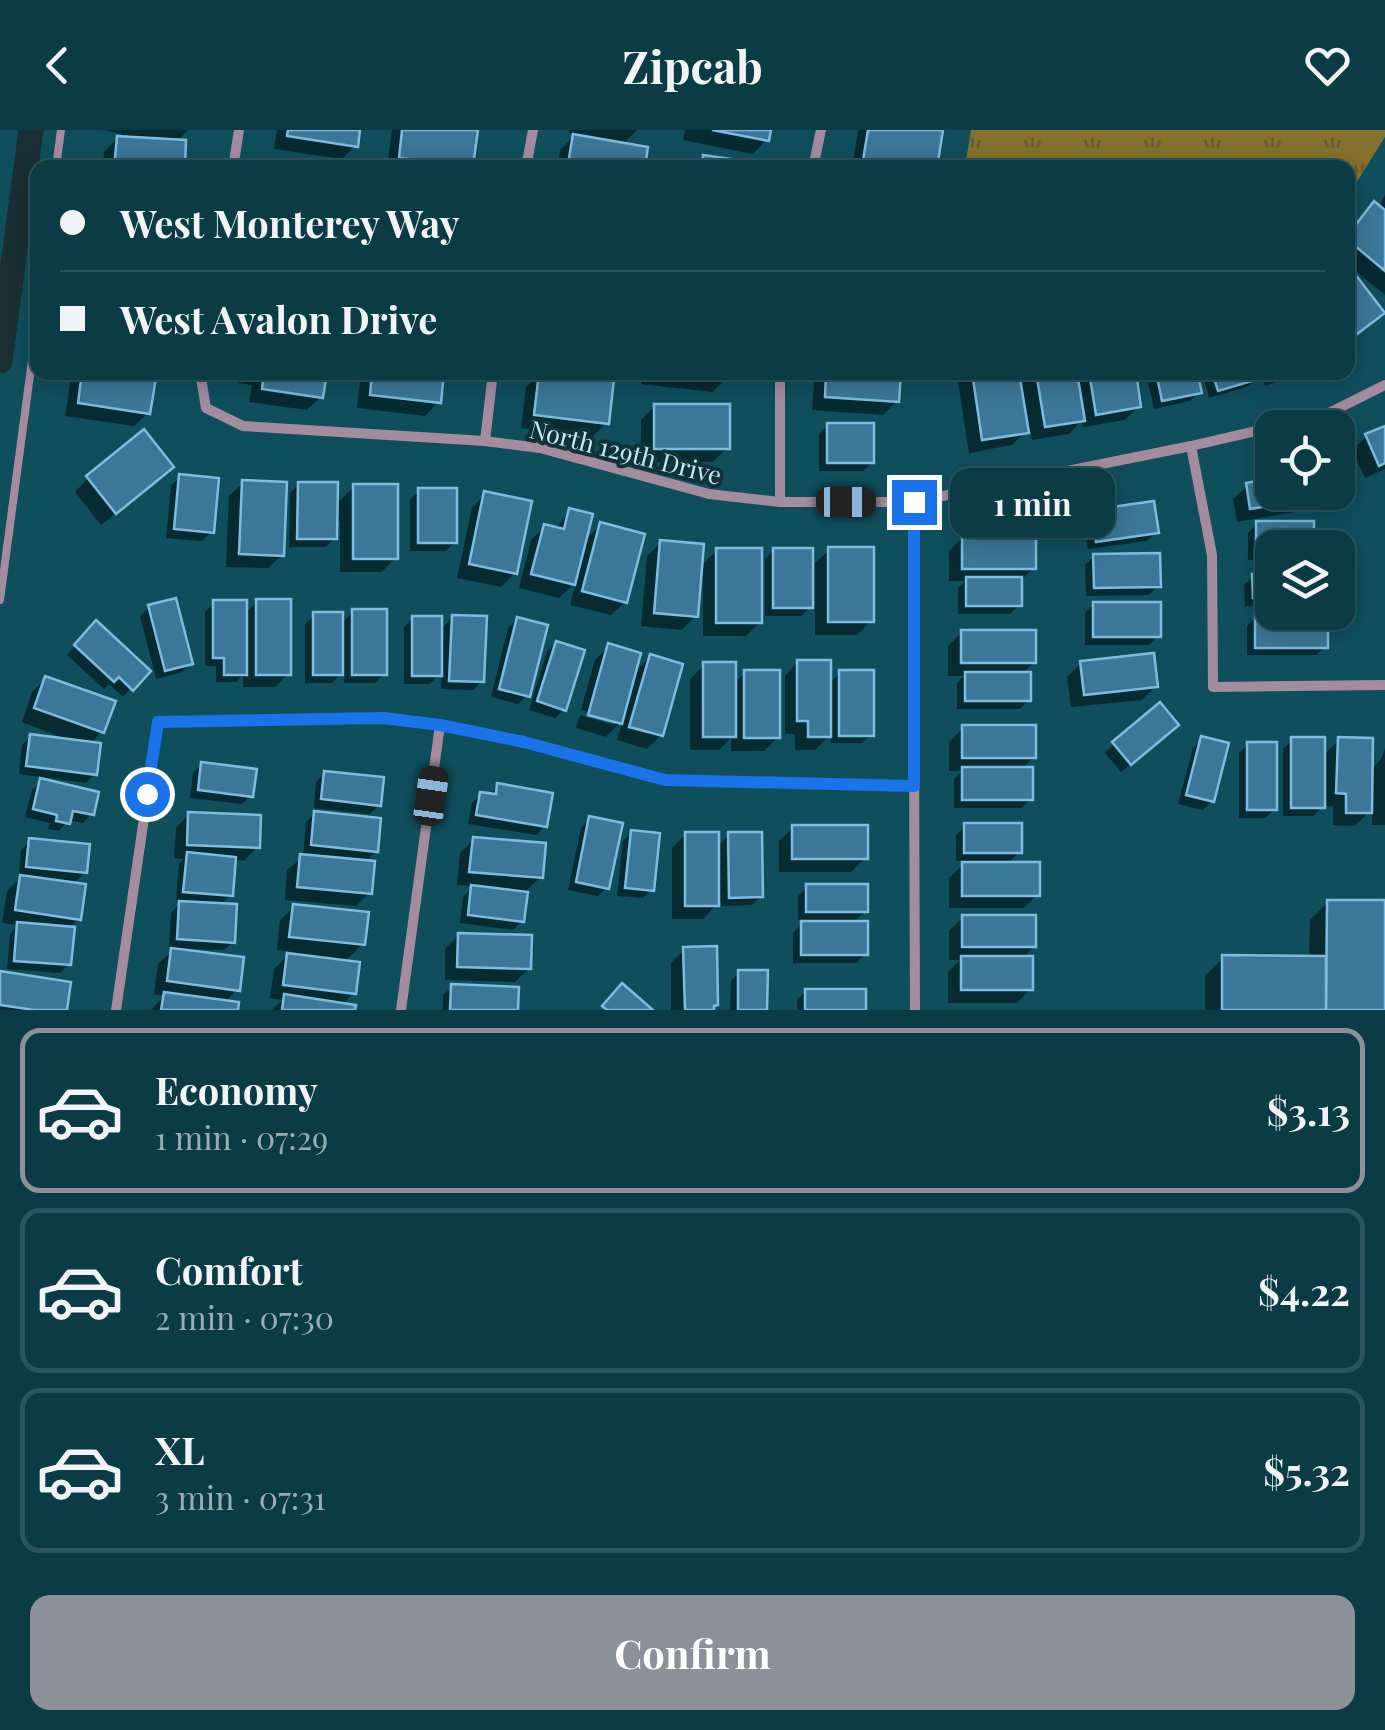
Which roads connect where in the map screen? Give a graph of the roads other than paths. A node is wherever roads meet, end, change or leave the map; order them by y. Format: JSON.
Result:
{"nodes":[{"id":1,"x":61,"y":130,"type":"edge"},
{"id":2,"x":239,"y":130,"type":"edge"},
{"id":3,"x":532,"y":130,"type":"edge"},
{"id":4,"x":822,"y":130,"type":"edge"},
{"id":5,"x":57,"y":160,"type":"edge"},
{"id":6,"x":234,"y":160,"type":"edge"},
{"id":7,"x":527,"y":160,"type":"edge"},
{"id":8,"x":814,"y":160,"type":"edge"},
{"id":9,"x":30,"y":375,"type":"edge"},
{"id":10,"x":201,"y":380,"type":"edge"},
{"id":11,"x":492,"y":380,"type":"edge"},
{"id":12,"x":780,"y":380,"type":"edge"},
{"id":13,"x":1385,"y":385,"type":"edge"},
{"id":14,"x":485,"y":441,"type":"junction"},
{"id":15,"x":1191,"y":446,"type":"junction"},
{"id":16,"x":780,"y":502,"type":"junction"},
{"id":17,"x":914,"y":502,"type":"junction"},
{"id":18,"x":0,"y":600,"type":"edge"},
{"id":19,"x":1385,"y":685,"type":"edge"},
{"id":20,"x":440,"y":725,"type":"junction"},
{"id":21,"x":914,"y":786,"type":"junction"},
{"id":22,"x":116,"y":1010,"type":"edge"},
{"id":23,"x":402,"y":1010,"type":"edge"},
{"id":24,"x":915,"y":1010,"type":"edge"}],
"edges":[{"from":1,"to":5,"type":"lane"},
{"from":2,"to":6,"type":"street"},
{"from":3,"to":7,"type":"street"},
{"from":4,"to":8,"type":"street"},
{"from":9,"to":18,"type":"lane"},
{"from":10,"to":14,"type":"street","name":"North 129th Drive"},
{"from":11,"to":14,"type":"street"},
{"from":12,"to":16,"type":"street"},
{"from":13,"to":15,"type":"street","name":"North 129th Drive"},
{"from":14,"to":16,"type":"street","name":"North 129th Drive"},
{"from":15,"to":17,"type":"street","name":"North 129th Drive"},
{"from":15,"to":19,"type":"street"},
{"from":16,"to":17,"type":"street","name":"North 129th Drive"},
{"from":17,"to":21,"type":"street"},
{"from":20,"to":21,"type":"street"},
{"from":20,"to":22,"type":"street"},
{"from":20,"to":23,"type":"street"},
{"from":21,"to":24,"type":"street"}]}
